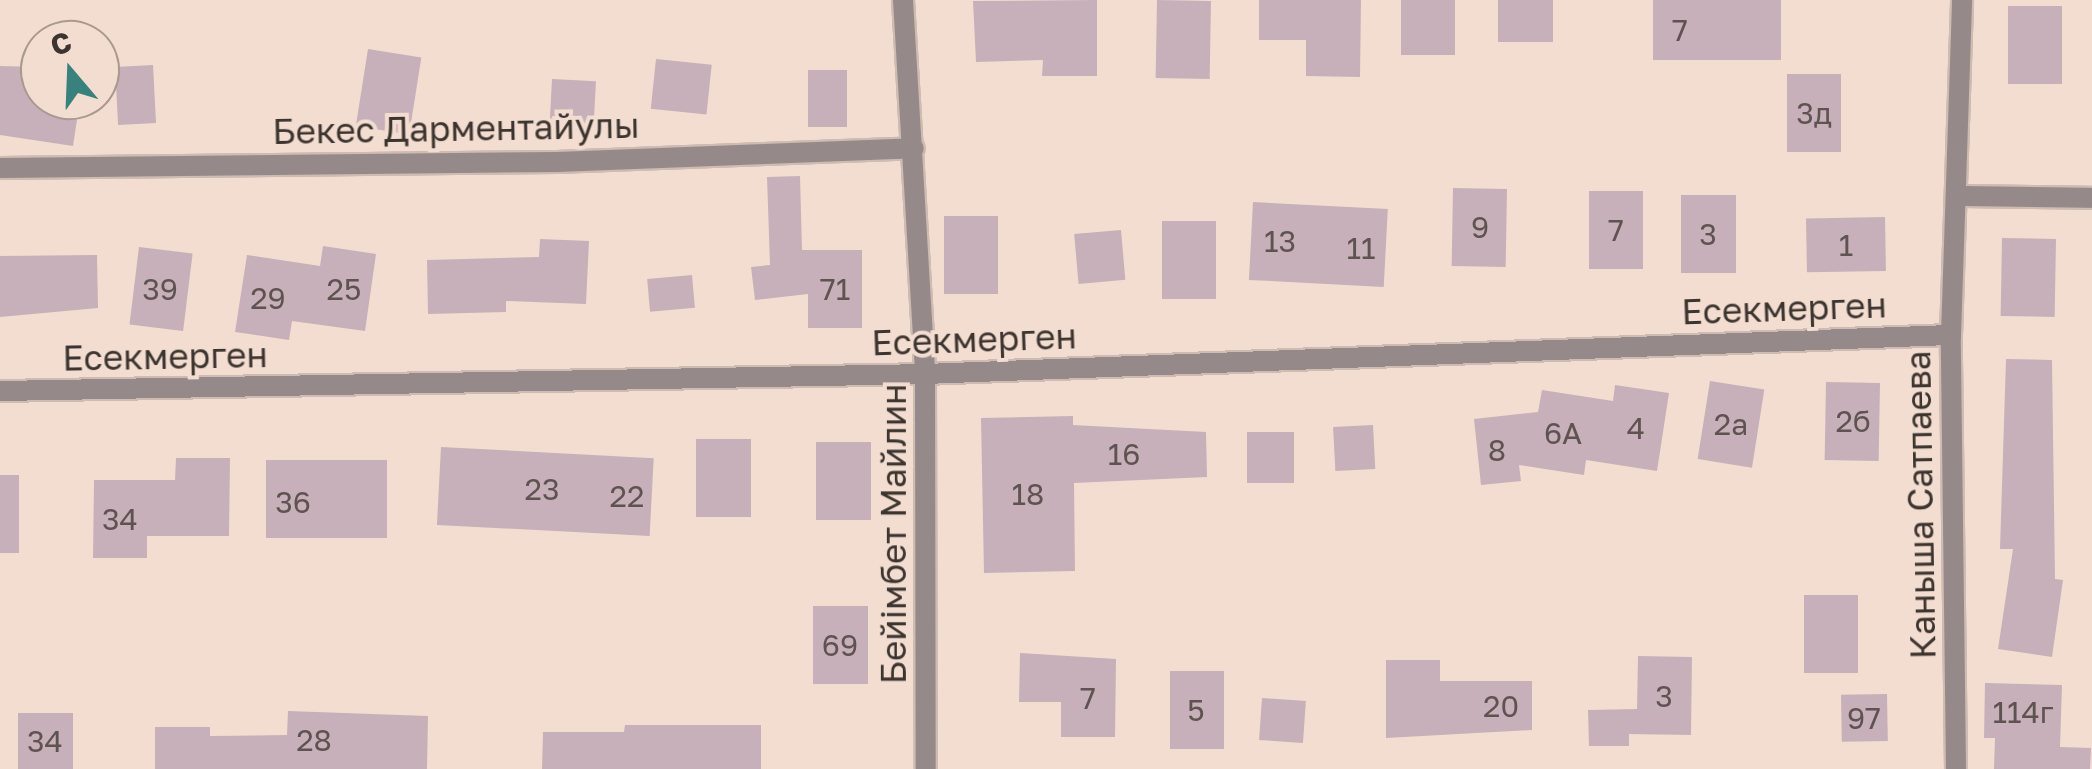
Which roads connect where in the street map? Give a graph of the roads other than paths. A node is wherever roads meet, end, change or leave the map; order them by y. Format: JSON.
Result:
{"nodes":[{"id":1,"x":904,"y":0,"type":"edge"},
{"id":2,"x":1962,"y":0,"type":"edge"},
{"id":3,"x":914,"y":148,"type":"junction"},
{"id":4,"x":0,"y":168,"type":"edge"},
{"id":5,"x":1956,"y":196,"type":"junction"},
{"id":6,"x":2092,"y":198,"type":"edge"},
{"id":7,"x":1950,"y":334,"type":"junction"},
{"id":8,"x":925,"y":374,"type":"junction"},
{"id":9,"x":0,"y":391,"type":"edge"},
{"id":10,"x":926,"y":769,"type":"edge"},
{"id":11,"x":1956,"y":769,"type":"edge"}],
"edges":[{"from":1,"to":3,"type":"street","name":"Бейімбет Майлин"},
{"from":2,"to":5,"type":"street","name":"Каныша Сатпаева"},
{"from":3,"to":4,"type":"street","name":"Бекес Дарментайулы"},
{"from":3,"to":8,"type":"street","name":"Бейімбет Майлин"},
{"from":5,"to":6,"type":"street"},
{"from":5,"to":7,"type":"street","name":"Каныша Сатпаева"},
{"from":7,"to":8,"type":"street","name":"Eсекмерген"},
{"from":7,"to":11,"type":"street","name":"Каныша Сатпаева"},
{"from":8,"to":9,"type":"street","name":"Eсекмерген"},
{"from":8,"to":10,"type":"street","name":"Бейімбет Майлин"}]}
